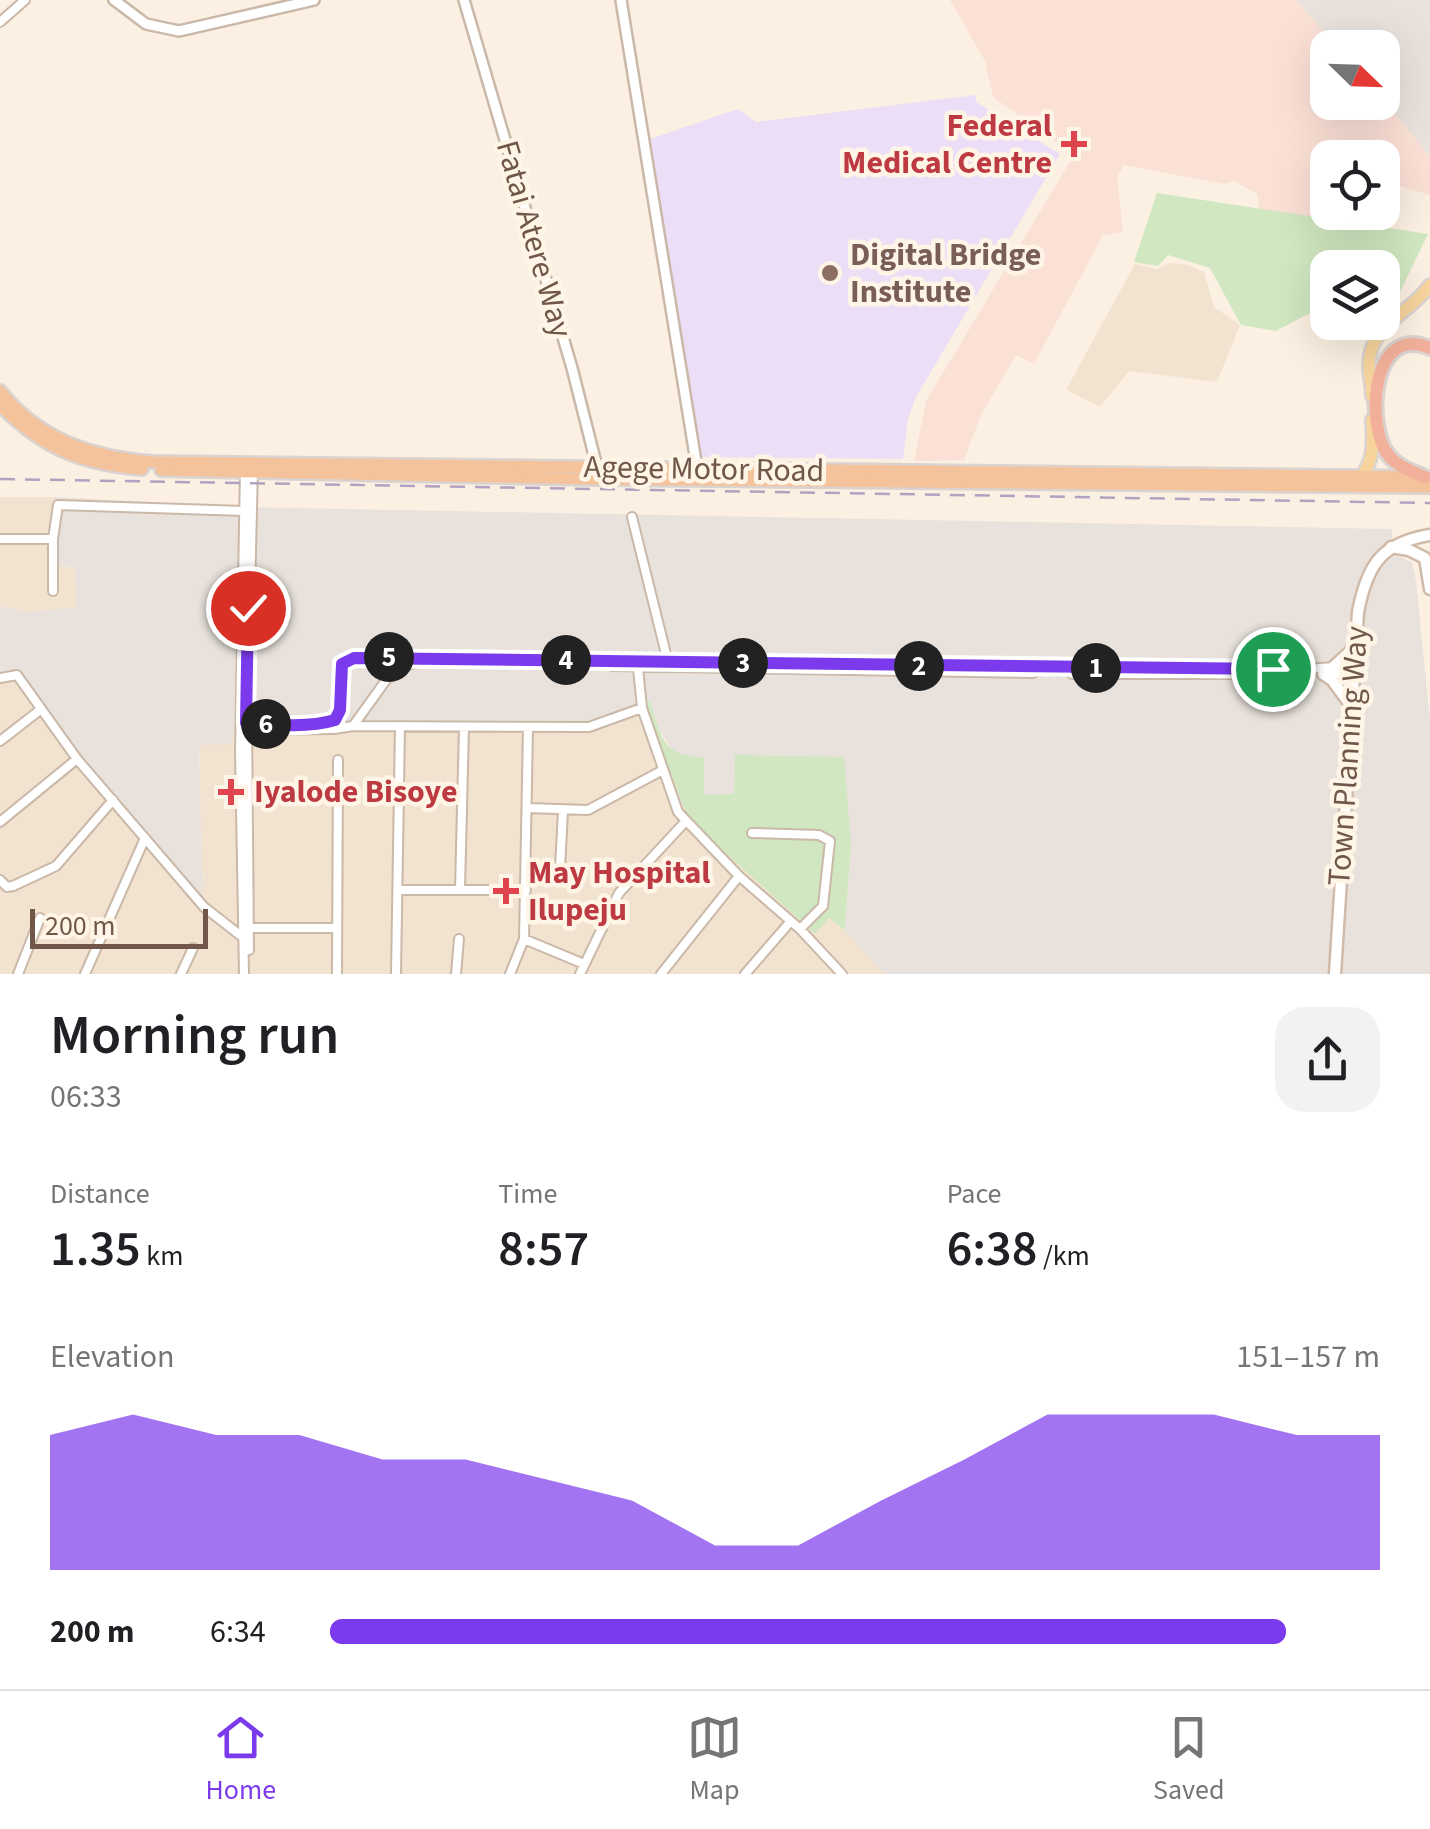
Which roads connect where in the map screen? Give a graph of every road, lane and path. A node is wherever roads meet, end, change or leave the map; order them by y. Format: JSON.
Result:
{"nodes":[{"id":1,"x":114,"y":0,"type":"edge"},
{"id":2,"x":314,"y":0,"type":"edge"},
{"id":3,"x":464,"y":0,"type":"edge"},
{"id":4,"x":621,"y":0,"type":"edge"},
{"id":5,"x":22,"y":1,"type":"edge"},
{"id":6,"x":0,"y":22,"type":"edge"},
{"id":7,"x":1430,"y":285,"type":"edge"},
{"id":8,"x":1430,"y":348,"type":"edge"},
{"id":9,"x":0,"y":391,"type":"edge"},
{"id":10,"x":0,"y":405,"type":"edge"},
{"id":11,"x":249,"y":467,"type":"junction"},
{"id":12,"x":697,"y":468,"type":"junction"},
{"id":13,"x":598,"y":473,"type":"junction"},
{"id":14,"x":1361,"y":477,"type":"junction"},
{"id":15,"x":1239,"y":480,"type":"junction"},
{"id":16,"x":1428,"y":480,"type":"edge"},
{"id":17,"x":246,"y":511,"type":"junction"},
{"id":18,"x":632,"y":517,"type":"dead end"},
{"id":19,"x":1430,"y":538,"type":"edge"},
{"id":20,"x":0,"y":539,"type":"edge"},
{"id":21,"x":53,"y":539,"type":"junction"},
{"id":22,"x":1390,"y":547,"type":"junction"},
{"id":23,"x":1426,"y":558,"type":"junction"},
{"id":24,"x":1430,"y":589,"type":"edge"},
{"id":25,"x":52,"y":591,"type":"dead end"},
{"id":26,"x":1355,"y":647,"type":"junction"},
{"id":27,"x":668,"y":662,"type":"junction"},
{"id":28,"x":638,"y":668,"type":"junction"},
{"id":29,"x":1354,"y":671,"type":"junction"},
{"id":30,"x":1323,"y":672,"type":"junction"},
{"id":31,"x":0,"y":678,"type":"edge"},
{"id":32,"x":1352,"y":707,"type":"junction"},
{"id":33,"x":642,"y":708,"type":"junction"},
{"id":34,"x":40,"y":710,"type":"junction"},
{"id":35,"x":244,"y":726,"type":"junction"},
{"id":36,"x":353,"y":726,"type":"junction"},
{"id":37,"x":400,"y":726,"type":"junction"},
{"id":38,"x":464,"y":728,"type":"junction"},
{"id":39,"x":528,"y":728,"type":"junction"},
{"id":40,"x":0,"y":741,"type":"edge"},
{"id":41,"x":77,"y":759,"type":"junction"},
{"id":42,"x":338,"y":760,"type":"dead end"},
{"id":43,"x":662,"y":770,"type":"junction"},
{"id":44,"x":112,"y":800,"type":"junction"},
{"id":45,"x":527,"y":808,"type":"junction"},
{"id":46,"x":563,"y":811,"type":"junction"},
{"id":47,"x":0,"y":822,"type":"edge"},
{"id":48,"x":685,"y":822,"type":"junction"},
{"id":49,"x":752,"y":833,"type":"dead end"},
{"id":50,"x":145,"y":838,"type":"junction"},
{"id":51,"x":526,"y":869,"type":"junction"},
{"id":52,"x":739,"y":876,"type":"junction"},
{"id":53,"x":0,"y":880,"type":"edge"},
{"id":54,"x":460,"y":889,"type":"junction"},
{"id":55,"x":398,"y":890,"type":"junction"},
{"id":56,"x":526,"y":890,"type":"junction"},
{"id":57,"x":40,"y":918,"type":"dead end"},
{"id":58,"x":791,"y":922,"type":"junction"},
{"id":59,"x":248,"y":928,"type":"junction"},
{"id":60,"x":336,"y":928,"type":"junction"},
{"id":61,"x":800,"y":929,"type":"junction"},
{"id":62,"x":246,"y":939,"type":"junction"},
{"id":63,"x":459,"y":939,"type":"dead end"},
{"id":64,"x":524,"y":939,"type":"junction"},
{"id":65,"x":193,"y":948,"type":"dead end"},
{"id":66,"x":582,"y":969,"type":"edge"},
{"id":67,"x":836,"y":972,"type":"edge"},
{"id":68,"x":18,"y":974,"type":"edge"},
{"id":69,"x":85,"y":974,"type":"edge"},
{"id":70,"x":182,"y":974,"type":"edge"},
{"id":71,"x":247,"y":974,"type":"edge"},
{"id":72,"x":336,"y":974,"type":"edge"},
{"id":73,"x":396,"y":974,"type":"edge"},
{"id":74,"x":456,"y":974,"type":"edge"},
{"id":75,"x":510,"y":974,"type":"edge"},
{"id":76,"x":661,"y":974,"type":"edge"},
{"id":77,"x":745,"y":974,"type":"edge"},
{"id":78,"x":1336,"y":974,"type":"edge"}],
"edges":[{"from":1,"to":2,"type":"street"},
{"from":3,"to":13,"type":"street","name":"Fatai Atere Way"},
{"from":4,"to":12,"type":"street"},
{"from":5,"to":6,"type":"street"},
{"from":7,"to":14,"type":"main road"},
{"from":8,"to":16,"type":"highway"},
{"from":9,"to":11,"type":"highway","name":"Agege Motor Road"},
{"from":10,"to":11,"type":"highway","name":"Agege Motor Road"},
{"from":11,"to":13,"type":"highway","name":"Agege Motor Road"},
{"from":11,"to":17,"type":"street"},
{"from":11,"to":35,"type":"street"},
{"from":12,"to":13,"type":"highway","name":"Agege Motor Road"},
{"from":12,"to":15,"type":"highway","name":"Agege Motor Road"},
{"from":13,"to":15,"type":"highway","name":"Agege Motor Road"},
{"from":14,"to":15,"type":"highway","name":"Agege Motor Road"},
{"from":14,"to":16,"type":"highway","name":"Agege Motor Road"},
{"from":15,"to":16,"type":"highway","name":"Agege Motor Road"},
{"from":17,"to":21,"type":"street"},
{"from":17,"to":35,"type":"street"},
{"from":18,"to":27,"type":"street"},
{"from":19,"to":22,"type":"main road"},
{"from":19,"to":23,"type":"main road"},
{"from":20,"to":21,"type":"street"},
{"from":21,"to":25,"type":"street"},
{"from":22,"to":23,"type":"main road"},
{"from":22,"to":26,"type":"main road","name":"Town Planning Way"},
{"from":23,"to":24,"type":"main road"},
{"from":26,"to":29,"type":"main road","name":"Town Planning Way"},
{"from":26,"to":30,"type":"main road"},
{"from":27,"to":30,"type":"street"},
{"from":27,"to":35,"type":"street"},
{"from":28,"to":30,"type":"street"},
{"from":28,"to":33,"type":"street"},
{"from":28,"to":36,"type":"street"},
{"from":29,"to":30,"type":"street"},
{"from":29,"to":32,"type":"main road","name":"Town Planning Way"},
{"from":30,"to":32,"type":"main road"},
{"from":31,"to":34,"type":"street"},
{"from":32,"to":78,"type":"main road","name":"Town Planning Way"},
{"from":33,"to":39,"type":"street"},
{"from":33,"to":43,"type":"street"},
{"from":34,"to":40,"type":"street"},
{"from":34,"to":41,"type":"street"},
{"from":35,"to":36,"type":"street"},
{"from":35,"to":59,"type":"street"},
{"from":35,"to":62,"type":"street"},
{"from":36,"to":37,"type":"street"},
{"from":37,"to":38,"type":"street"},
{"from":37,"to":55,"type":"street"},
{"from":38,"to":39,"type":"street"},
{"from":38,"to":54,"type":"street"},
{"from":39,"to":45,"type":"street"},
{"from":41,"to":44,"type":"street"},
{"from":41,"to":47,"type":"street"},
{"from":42,"to":60,"type":"street"},
{"from":43,"to":46,"type":"street"},
{"from":43,"to":48,"type":"street"},
{"from":44,"to":50,"type":"street"},
{"from":44,"to":53,"type":"street"},
{"from":45,"to":46,"type":"street"},
{"from":45,"to":51,"type":"street"},
{"from":46,"to":51,"type":"street"},
{"from":48,"to":52,"type":"street"},
{"from":48,"to":66,"type":"street"},
{"from":49,"to":61,"type":"street"},
{"from":50,"to":62,"type":"street"},
{"from":50,"to":69,"type":"street"},
{"from":51,"to":56,"type":"street"},
{"from":52,"to":58,"type":"street"},
{"from":52,"to":76,"type":"street"},
{"from":54,"to":55,"type":"street"},
{"from":54,"to":56,"type":"street"},
{"from":55,"to":73,"type":"street"},
{"from":56,"to":64,"type":"street"},
{"from":57,"to":68,"type":"street"},
{"from":58,"to":61,"type":"street"},
{"from":58,"to":77,"type":"street"},
{"from":59,"to":60,"type":"street"},
{"from":59,"to":62,"type":"street"},
{"from":60,"to":72,"type":"street"},
{"from":61,"to":67,"type":"street"},
{"from":62,"to":71,"type":"street"},
{"from":63,"to":74,"type":"street"},
{"from":64,"to":66,"type":"street"},
{"from":64,"to":75,"type":"street"},
{"from":65,"to":70,"type":"street"}]}
